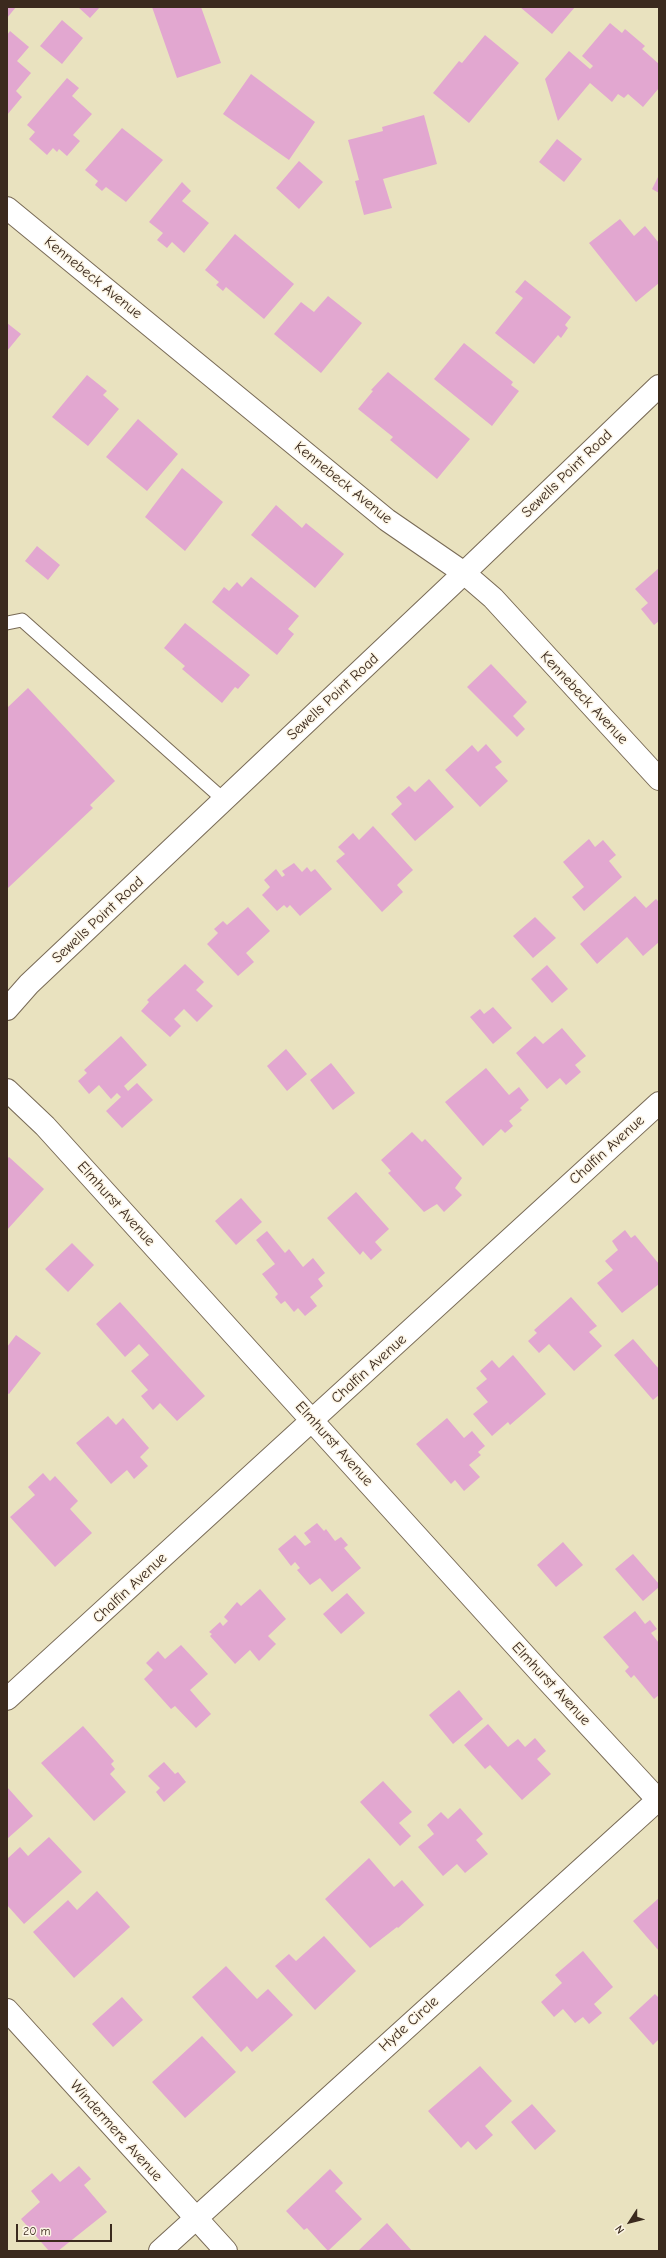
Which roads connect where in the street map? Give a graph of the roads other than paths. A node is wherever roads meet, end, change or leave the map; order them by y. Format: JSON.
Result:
{"nodes":[{"id":1,"x":7,"y":208,"type":"edge"},
{"id":2,"x":659,"y":386,"type":"edge"},
{"id":3,"x":464,"y":573,"type":"junction"},
{"id":4,"x":7,"y":623,"type":"edge"},
{"id":5,"x":659,"y":779,"type":"edge"},
{"id":6,"x":224,"y":800,"type":"junction"},
{"id":7,"x":7,"y":1009,"type":"edge"},
{"id":8,"x":7,"y":1090,"type":"edge"},
{"id":9,"x":659,"y":1103,"type":"edge"},
{"id":10,"x":313,"y":1420,"type":"junction"},
{"id":11,"x":7,"y":1699,"type":"edge"},
{"id":12,"x":659,"y":1800,"type":"edge"},
{"id":13,"x":7,"y":2010,"type":"edge"},
{"id":14,"x":196,"y":2218,"type":"junction"},
{"id":15,"x":160,"y":2251,"type":"edge"},
{"id":16,"x":226,"y":2251,"type":"edge"}],
"edges":[{"from":1,"to":3,"type":"street","name":"Kennebeck Avenue"},
{"from":2,"to":3,"type":"street","name":"Sewells Point Road"},
{"from":3,"to":5,"type":"street","name":"Kennebeck Avenue"},
{"from":3,"to":6,"type":"street","name":"Sewells Point Road"},
{"from":4,"to":6,"type":"lane"},
{"from":6,"to":7,"type":"street","name":"Sewells Point Road"},
{"from":8,"to":10,"type":"street","name":"Elmhurst Avenue"},
{"from":9,"to":10,"type":"street","name":"Chalfin Avenue"},
{"from":10,"to":11,"type":"street","name":"Chalfin Avenue"},
{"from":10,"to":12,"type":"street","name":"Elmhurst Avenue"},
{"from":12,"to":14,"type":"street","name":"Hyde Circle"},
{"from":13,"to":14,"type":"street","name":"Windermere Avenue"},
{"from":14,"to":15,"type":"street","name":"Hyde Circle"},
{"from":14,"to":16,"type":"street","name":"Windermere Avenue"}]}
